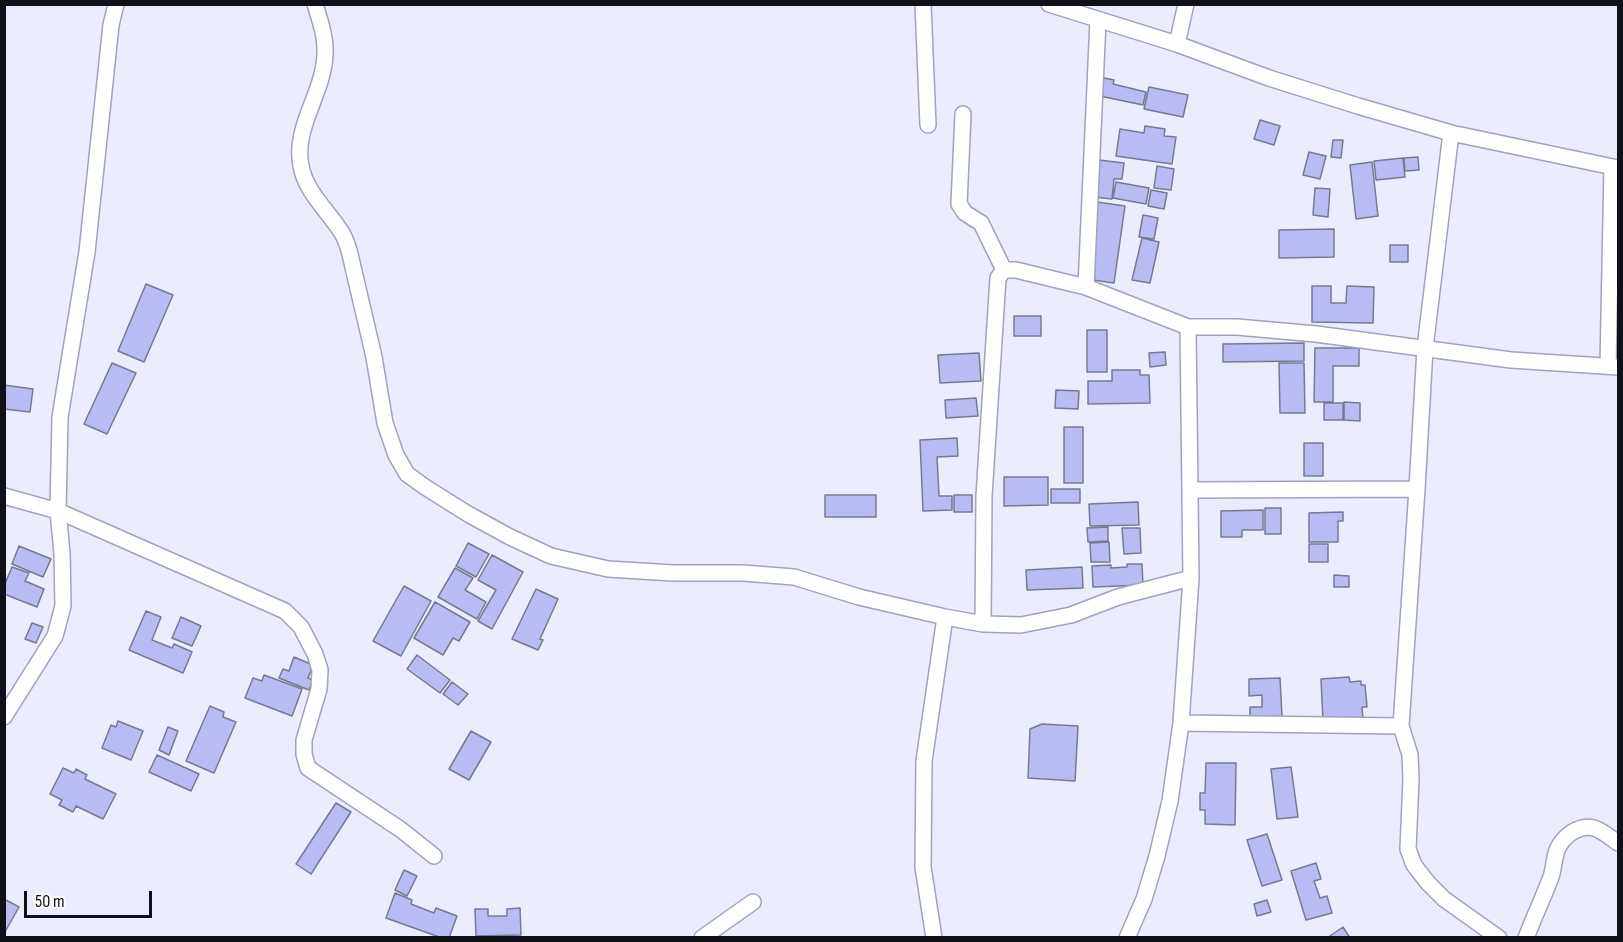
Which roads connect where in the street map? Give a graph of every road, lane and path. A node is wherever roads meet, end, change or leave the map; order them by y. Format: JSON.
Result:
{"nodes":[{"id":1,"x":116,"y":4,"type":"edge"},
{"id":2,"x":315,"y":4,"type":"edge"},
{"id":3,"x":923,"y":4,"type":"edge"},
{"id":4,"x":1049,"y":4,"type":"edge"},
{"id":5,"x":1186,"y":4,"type":"edge"},
{"id":6,"x":1098,"y":20,"type":"junction"},
{"id":7,"x":1177,"y":44,"type":"junction"},
{"id":8,"x":963,"y":114,"type":"dead end"},
{"id":9,"x":928,"y":125,"type":"dead end"},
{"id":10,"x":1451,"y":133,"type":"junction"},
{"id":11,"x":1615,"y":167,"type":"edge"},
{"id":12,"x":1004,"y":270,"type":"junction"},
{"id":13,"x":1086,"y":287,"type":"junction"},
{"id":14,"x":1188,"y":327,"type":"junction"},
{"id":15,"x":1425,"y":348,"type":"junction"},
{"id":16,"x":1613,"y":367,"type":"edge"},
{"id":17,"x":1418,"y":489,"type":"junction"},
{"id":18,"x":1190,"y":490,"type":"junction"},
{"id":19,"x":4,"y":495,"type":"edge"},
{"id":20,"x":58,"y":511,"type":"junction"},
{"id":21,"x":1191,"y":578,"type":"junction"},
{"id":22,"x":945,"y":618,"type":"junction"},
{"id":23,"x":983,"y":624,"type":"junction"},
{"id":24,"x":4,"y":717,"type":"edge"},
{"id":25,"x":1181,"y":723,"type":"junction"},
{"id":26,"x":1401,"y":726,"type":"junction"},
{"id":27,"x":1618,"y":843,"type":"edge"},
{"id":28,"x":434,"y":856,"type":"dead end"},
{"id":29,"x":753,"y":902,"type":"dead end"},
{"id":30,"x":1133,"y":933,"type":"edge"},
{"id":31,"x":702,"y":938,"type":"edge"},
{"id":32,"x":934,"y":938,"type":"edge"},
{"id":33,"x":1499,"y":938,"type":"edge"},
{"id":34,"x":1526,"y":938,"type":"edge"}],
"edges":[{"from":1,"to":20,"type":"street"},
{"from":2,"to":22,"type":"street"},
{"from":3,"to":9,"type":"street"},
{"from":4,"to":6,"type":"street"},
{"from":5,"to":7,"type":"street"},
{"from":6,"to":7,"type":"street"},
{"from":6,"to":13,"type":"street"},
{"from":7,"to":10,"type":"street"},
{"from":8,"to":12,"type":"street"},
{"from":10,"to":11,"type":"street"},
{"from":10,"to":15,"type":"street"},
{"from":11,"to":16,"type":"street"},
{"from":12,"to":13,"type":"street"},
{"from":12,"to":23,"type":"street"},
{"from":13,"to":14,"type":"street"},
{"from":14,"to":15,"type":"street"},
{"from":14,"to":18,"type":"street"},
{"from":15,"to":16,"type":"street"},
{"from":15,"to":17,"type":"street"},
{"from":17,"to":18,"type":"street"},
{"from":17,"to":26,"type":"street"},
{"from":18,"to":21,"type":"street"},
{"from":19,"to":20,"type":"street"},
{"from":20,"to":24,"type":"street"},
{"from":20,"to":28,"type":"street"},
{"from":21,"to":23,"type":"street"},
{"from":21,"to":25,"type":"street"},
{"from":22,"to":23,"type":"street"},
{"from":22,"to":32,"type":"street"},
{"from":25,"to":26,"type":"street"},
{"from":25,"to":30,"type":"street"},
{"from":26,"to":33,"type":"street"},
{"from":27,"to":34,"type":"street"},
{"from":29,"to":31,"type":"street"}]}
